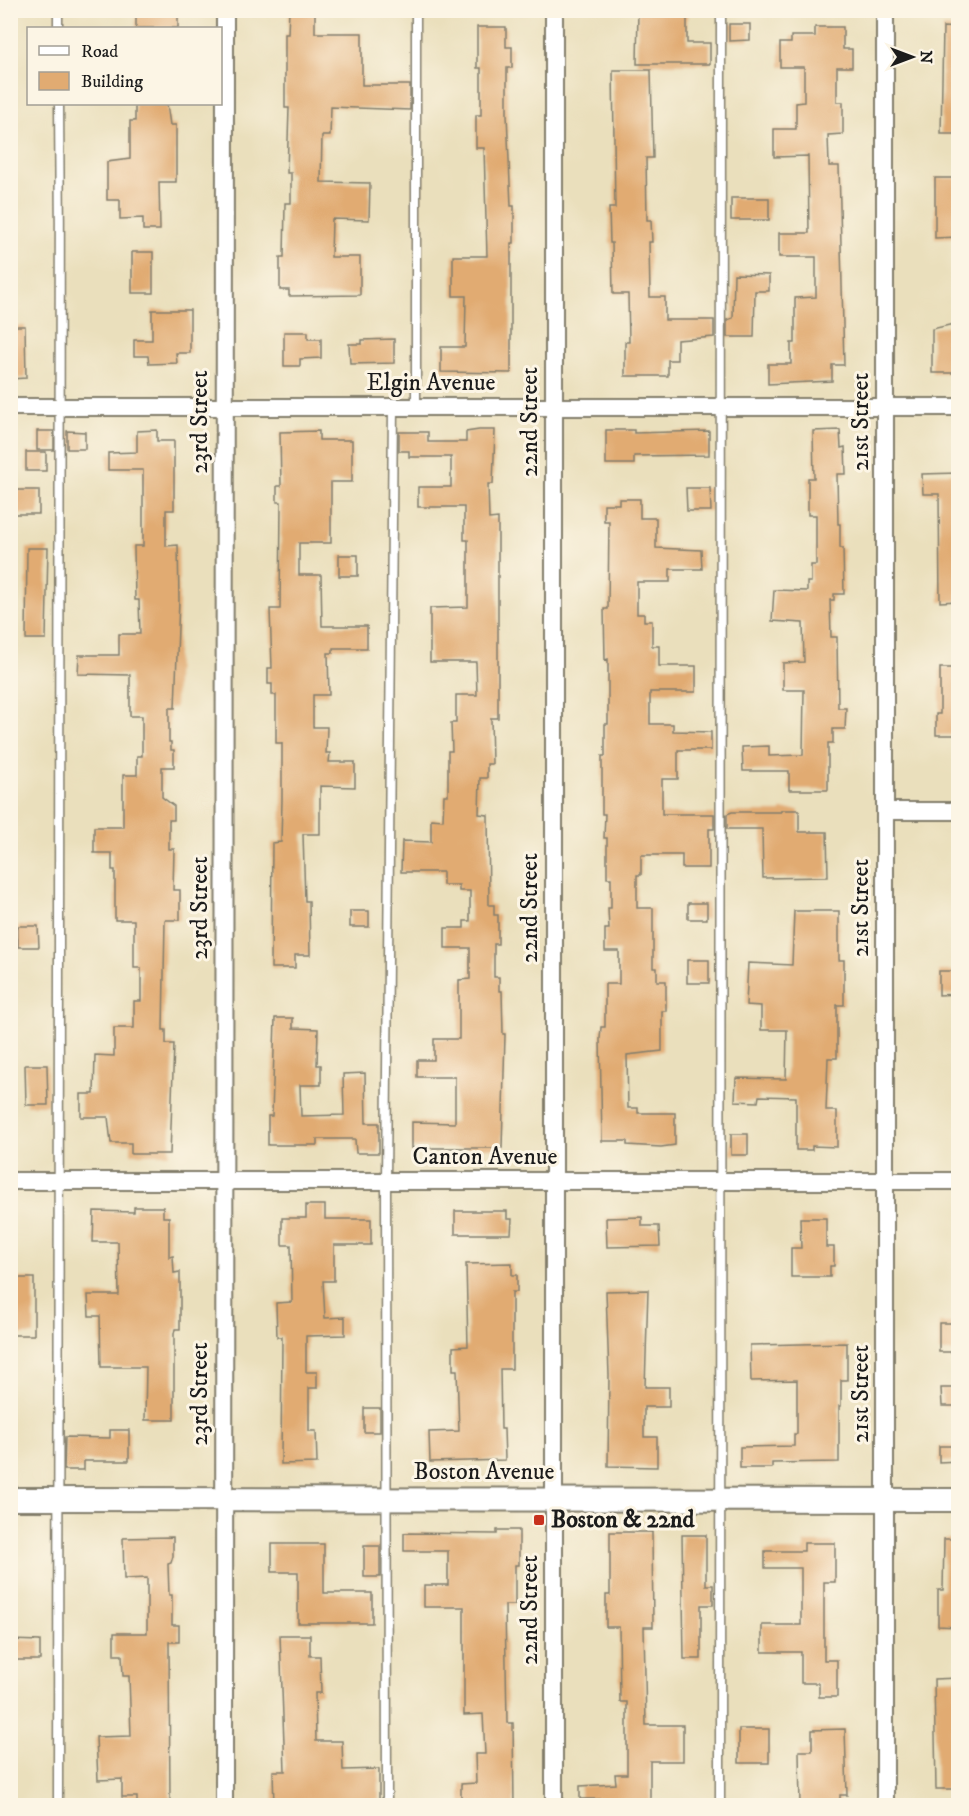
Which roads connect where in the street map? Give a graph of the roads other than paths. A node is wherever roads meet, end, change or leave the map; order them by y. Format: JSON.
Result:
{"nodes":[{"id":1,"x":58,"y":10,"type":"edge"},
{"id":2,"x":225,"y":10,"type":"edge"},
{"id":3,"x":416,"y":10,"type":"edge"},
{"id":4,"x":554,"y":10,"type":"edge"},
{"id":5,"x":721,"y":10,"type":"edge"},
{"id":6,"x":885,"y":10,"type":"edge"},
{"id":7,"x":58,"y":27,"type":"edge"},
{"id":8,"x":59,"y":105,"type":"edge"},
{"id":9,"x":10,"y":407,"type":"edge"},
{"id":10,"x":61,"y":407,"type":"junction"},
{"id":11,"x":393,"y":407,"type":"junction"},
{"id":12,"x":416,"y":407,"type":"junction"},
{"id":13,"x":554,"y":407,"type":"junction"},
{"id":14,"x":721,"y":407,"type":"junction"},
{"id":15,"x":885,"y":407,"type":"junction"},
{"id":16,"x":958,"y":407,"type":"edge"},
{"id":17,"x":224,"y":408,"type":"junction"},
{"id":18,"x":885,"y":811,"type":"junction"},
{"id":19,"x":958,"y":811,"type":"edge"},
{"id":20,"x":10,"y":1181,"type":"edge"},
{"id":21,"x":58,"y":1181,"type":"junction"},
{"id":22,"x":224,"y":1181,"type":"junction"},
{"id":23,"x":386,"y":1181,"type":"junction"},
{"id":24,"x":554,"y":1181,"type":"junction"},
{"id":25,"x":719,"y":1181,"type":"junction"},
{"id":26,"x":885,"y":1181,"type":"junction"},
{"id":27,"x":958,"y":1181,"type":"edge"},
{"id":28,"x":10,"y":1499,"type":"edge"},
{"id":29,"x":56,"y":1499,"type":"junction"},
{"id":30,"x":554,"y":1499,"type":"junction"},
{"id":31,"x":720,"y":1499,"type":"junction"},
{"id":32,"x":387,"y":1500,"type":"junction"},
{"id":33,"x":885,"y":1500,"type":"junction"},
{"id":34,"x":958,"y":1500,"type":"edge"},
{"id":35,"x":224,"y":1501,"type":"junction"},
{"id":36,"x":58,"y":1806,"type":"edge"},
{"id":37,"x":224,"y":1806,"type":"edge"},
{"id":38,"x":387,"y":1806,"type":"edge"},
{"id":39,"x":554,"y":1806,"type":"edge"},
{"id":40,"x":720,"y":1806,"type":"edge"},
{"id":41,"x":885,"y":1806,"type":"edge"}],
"edges":[{"from":1,"to":7,"type":"lane"},
{"from":2,"to":17,"type":"street","name":"23rd Street"},
{"from":3,"to":12,"type":"lane"},
{"from":4,"to":13,"type":"street","name":"22nd Street"},
{"from":5,"to":14,"type":"lane"},
{"from":6,"to":15,"type":"street","name":"21st Street"},
{"from":8,"to":10,"type":"lane"},
{"from":9,"to":10,"type":"street","name":"Elgin Avenue"},
{"from":10,"to":17,"type":"street","name":"Elgin Avenue"},
{"from":10,"to":21,"type":"lane"},
{"from":11,"to":12,"type":"street","name":"Elgin Avenue"},
{"from":11,"to":17,"type":"street","name":"Elgin Avenue"},
{"from":11,"to":23,"type":"lane"},
{"from":12,"to":13,"type":"street","name":"Elgin Avenue"},
{"from":13,"to":14,"type":"street","name":"Elgin Avenue"},
{"from":13,"to":24,"type":"street","name":"22nd Street"},
{"from":14,"to":15,"type":"street","name":"Elgin Avenue"},
{"from":14,"to":25,"type":"lane"},
{"from":15,"to":16,"type":"street","name":"Elgin Avenue"},
{"from":15,"to":18,"type":"street","name":"21st Street"},
{"from":17,"to":22,"type":"street","name":"23rd Street"},
{"from":18,"to":19,"type":"street"},
{"from":18,"to":26,"type":"street","name":"21st Street"},
{"from":20,"to":21,"type":"street","name":"Canton Avenue"},
{"from":21,"to":22,"type":"street","name":"Canton Avenue"},
{"from":21,"to":29,"type":"lane"},
{"from":22,"to":23,"type":"street","name":"Canton Avenue"},
{"from":22,"to":35,"type":"street","name":"23rd Street"},
{"from":23,"to":24,"type":"street","name":"Canton Avenue"},
{"from":23,"to":32,"type":"lane"},
{"from":24,"to":25,"type":"street","name":"Canton Avenue"},
{"from":24,"to":30,"type":"street","name":"22nd Street"},
{"from":25,"to":26,"type":"street","name":"Canton Avenue"},
{"from":25,"to":31,"type":"lane"},
{"from":26,"to":27,"type":"street","name":"Canton Avenue"},
{"from":26,"to":33,"type":"street","name":"21st Street"},
{"from":28,"to":29,"type":"street","name":"Boston Avenue"},
{"from":29,"to":35,"type":"street","name":"Boston Avenue"},
{"from":29,"to":36,"type":"lane"},
{"from":30,"to":31,"type":"street","name":"Boston Avenue"},
{"from":30,"to":32,"type":"street","name":"Boston Avenue"},
{"from":30,"to":39,"type":"street","name":"22nd Street"},
{"from":31,"to":33,"type":"street","name":"Boston Avenue"},
{"from":31,"to":40,"type":"lane"},
{"from":32,"to":35,"type":"street","name":"Boston Avenue"},
{"from":32,"to":38,"type":"lane"},
{"from":33,"to":34,"type":"street","name":"Boston Avenue"},
{"from":33,"to":41,"type":"street","name":"21st Street"},
{"from":35,"to":37,"type":"street","name":"23rd Street"}]}
